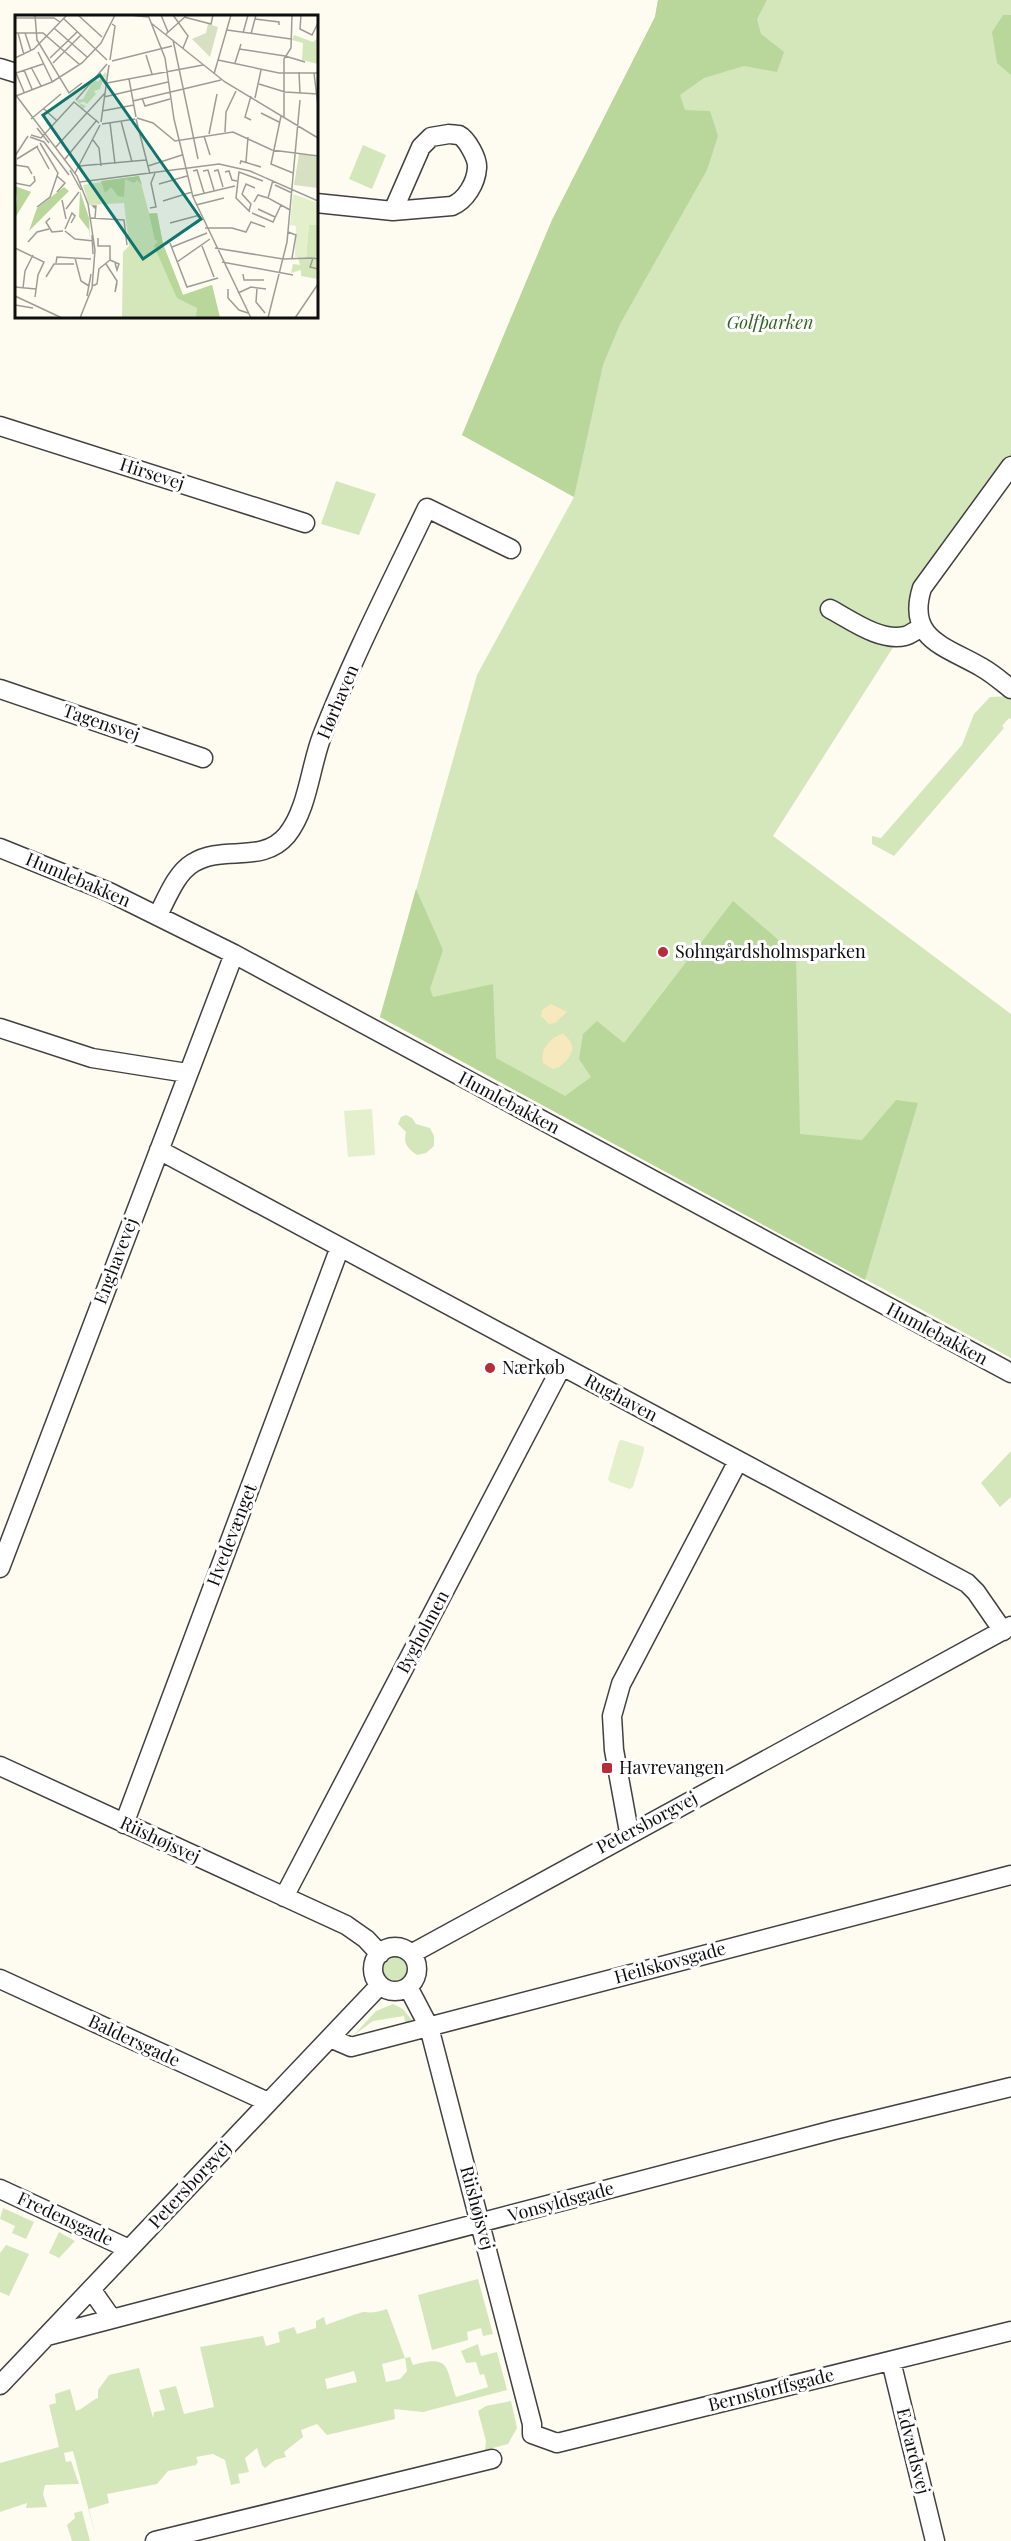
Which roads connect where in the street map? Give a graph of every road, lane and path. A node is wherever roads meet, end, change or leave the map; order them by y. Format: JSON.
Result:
{"nodes":[{"id":1,"x":0,"y":68,"type":"edge"},
{"id":2,"x":15,"y":73,"type":"edge"},
{"id":3,"x":318,"y":203,"type":"edge"},
{"id":4,"x":393,"y":211,"type":"junction"},
{"id":5,"x":0,"y":426,"type":"edge"},
{"id":6,"x":1011,"y":466,"type":"edge"},
{"id":7,"x":305,"y":523,"type":"dead end"},
{"id":8,"x":511,"y":549,"type":"dead end"},
{"id":9,"x":830,"y":609,"type":"dead end"},
{"id":10,"x":922,"y":627,"type":"junction"},
{"id":11,"x":0,"y":689,"type":"edge"},
{"id":12,"x":1011,"y":689,"type":"edge"},
{"id":13,"x":203,"y":758,"type":"dead end"},
{"id":14,"x":0,"y":848,"type":"edge"},
{"id":15,"x":158,"y":915,"type":"junction"},
{"id":16,"x":234,"y":954,"type":"junction"},
{"id":17,"x":0,"y":1028,"type":"edge"},
{"id":18,"x":187,"y":1074,"type":"junction"},
{"id":19,"x":159,"y":1150,"type":"junction"},
{"id":20,"x":340,"y":1247,"type":"junction"},
{"id":21,"x":562,"y":1366,"type":"junction"},
{"id":22,"x":1011,"y":1373,"type":"edge"},
{"id":23,"x":738,"y":1461,"type":"junction"},
{"id":24,"x":0,"y":1568,"type":"edge"},
{"id":25,"x":1007,"y":1628,"type":"edge"},
{"id":26,"x":0,"y":1766,"type":"edge"},
{"id":27,"x":124,"y":1824,"type":"junction"},
{"id":28,"x":629,"y":1832,"type":"junction"},
{"id":29,"x":1011,"y":1875,"type":"edge"},
{"id":30,"x":284,"y":1897,"type":"junction"},
{"id":31,"x":380,"y":1954,"type":"junction"},
{"id":32,"x":411,"y":1954,"type":"junction"},
{"id":33,"x":0,"y":1979,"type":"edge"},
{"id":34,"x":380,"y":1985,"type":"junction"},
{"id":35,"x":408,"y":1987,"type":"junction"},
{"id":36,"x":429,"y":2027,"type":"junction"},
{"id":37,"x":330,"y":2038,"type":"junction"},
{"id":38,"x":1011,"y":2087,"type":"edge"},
{"id":39,"x":268,"y":2102,"type":"junction"},
{"id":40,"x":0,"y":2189,"type":"edge"},
{"id":41,"x":481,"y":2223,"type":"junction"},
{"id":42,"x":129,"y":2249,"type":"junction"},
{"id":43,"x":91,"y":2289,"type":"junction"},
{"id":44,"x":112,"y":2319,"type":"junction"},
{"id":45,"x":1011,"y":2331,"type":"edge"},
{"id":46,"x":47,"y":2336,"type":"junction"},
{"id":47,"x":891,"y":2361,"type":"junction"},
{"id":48,"x":0,"y":2385,"type":"edge"},
{"id":49,"x":532,"y":2434,"type":"joint"},
{"id":50,"x":492,"y":2459,"type":"dead end"},
{"id":51,"x":155,"y":2541,"type":"edge"},
{"id":52,"x":935,"y":2541,"type":"edge"}],
"edges":[{"from":1,"to":2,"type":"street"},
{"from":3,"to":4,"type":"street"},
{"from":4,"to":4,"type":"street"},
{"from":5,"to":7,"type":"street","name":"Hirsevej"},
{"from":6,"to":10,"type":"street"},
{"from":8,"to":15,"type":"street","name":"Hørhaven"},
{"from":9,"to":10,"type":"street"},
{"from":10,"to":12,"type":"street"},
{"from":11,"to":13,"type":"street","name":"Tagensvej"},
{"from":14,"to":15,"type":"street","name":"Humlebakken"},
{"from":15,"to":16,"type":"street","name":"Humlebakken"},
{"from":16,"to":18,"type":"street","name":"Enghavevej"},
{"from":16,"to":22,"type":"street","name":"Humlebakken"},
{"from":17,"to":18,"type":"street"},
{"from":18,"to":19,"type":"street","name":"Enghavevej"},
{"from":19,"to":20,"type":"street","name":"Rughaven"},
{"from":19,"to":24,"type":"street","name":"Enghavevej"},
{"from":20,"to":21,"type":"street","name":"Rughaven"},
{"from":20,"to":27,"type":"street","name":"Hvedevænget"},
{"from":21,"to":23,"type":"street","name":"Rughaven"},
{"from":21,"to":30,"type":"street","name":"Bygholmen"},
{"from":23,"to":25,"type":"street","name":"Rughaven"},
{"from":23,"to":28,"type":"street"},
{"from":25,"to":28,"type":"street","name":"Petersborgvej"},
{"from":26,"to":27,"type":"street","name":"Riishøjsvej"},
{"from":27,"to":30,"type":"street","name":"Riishøjsvej"},
{"from":28,"to":32,"type":"street","name":"Petersborgvej"},
{"from":29,"to":36,"type":"street","name":"Heilskovsgade"},
{"from":30,"to":31,"type":"street","name":"Riishøjsvej"},
{"from":31,"to":32,"type":"street"},
{"from":31,"to":34,"type":"street"},
{"from":32,"to":35,"type":"street"},
{"from":33,"to":39,"type":"street","name":"Baldersgade"},
{"from":34,"to":35,"type":"street"},
{"from":34,"to":37,"type":"street","name":"Petersborgvej"},
{"from":35,"to":36,"type":"street","name":"Riishøjsvej"},
{"from":36,"to":37,"type":"street","name":"Heilskovsgade"},
{"from":36,"to":41,"type":"street","name":"Riishøjsvej"},
{"from":37,"to":39,"type":"street","name":"Petersborgvej"},
{"from":38,"to":41,"type":"street","name":"Vonsyldsgade"},
{"from":39,"to":42,"type":"street","name":"Petersborgvej"},
{"from":40,"to":42,"type":"street","name":"Fredensgade"},
{"from":41,"to":44,"type":"street","name":"Vonsyldsgade"},
{"from":41,"to":49,"type":"street","name":"Riishøjsvej"},
{"from":42,"to":43,"type":"street","name":"Petersborgvej"},
{"from":43,"to":44,"type":"street"},
{"from":43,"to":46,"type":"street","name":"Petersborgvej"},
{"from":44,"to":46,"type":"street","name":"Vonsyldsgade"},
{"from":45,"to":47,"type":"street","name":"Bernstorffsgade"},
{"from":46,"to":48,"type":"street","name":"Petersborgvej"},
{"from":47,"to":49,"type":"street","name":"Bernstorffsgade"},
{"from":47,"to":52,"type":"street","name":"Edvardsvej"},
{"from":50,"to":51,"type":"street"}]}
